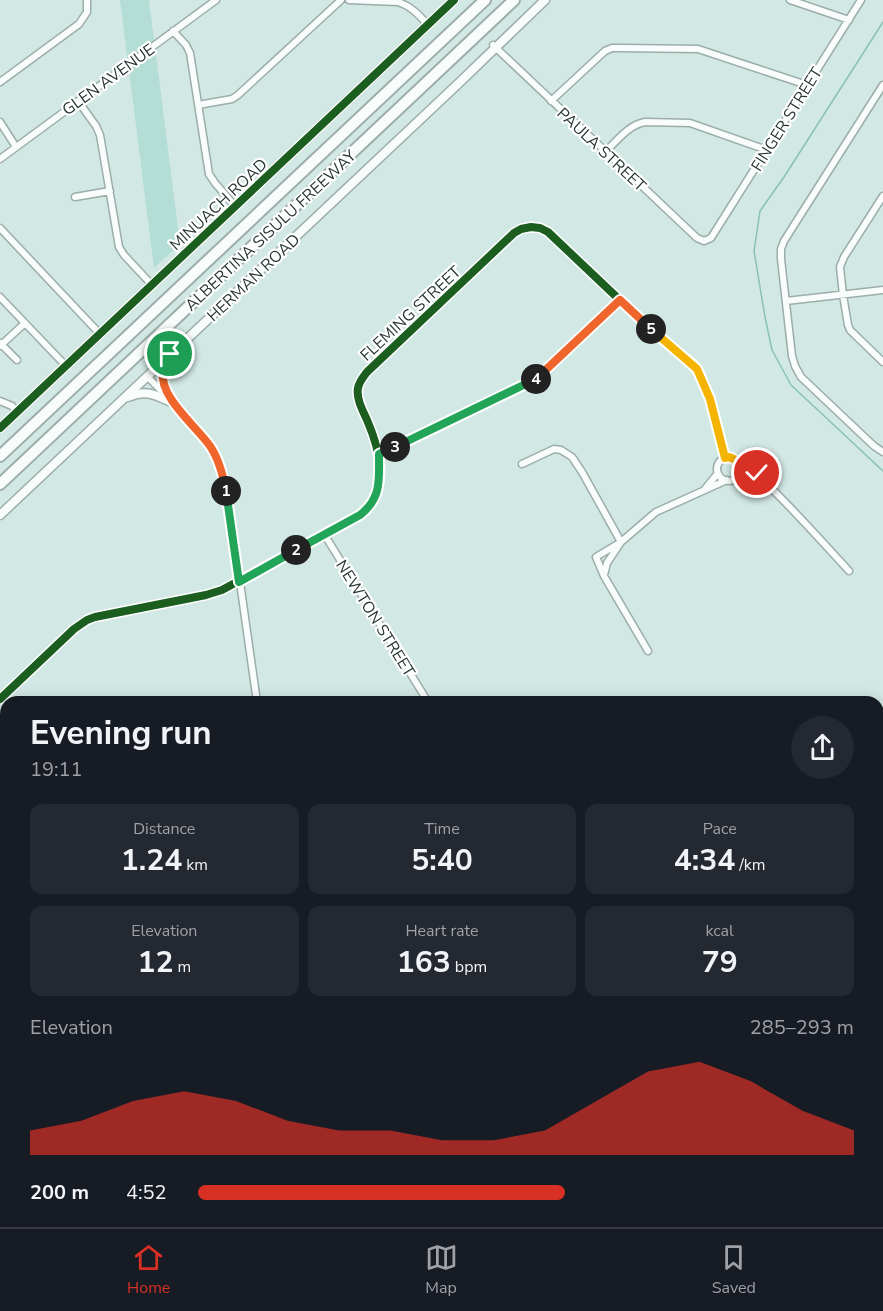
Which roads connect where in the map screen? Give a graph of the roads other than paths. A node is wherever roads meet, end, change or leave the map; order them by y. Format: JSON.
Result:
{"nodes":[{"id":1,"x":87,"y":0,"type":"edge"},
{"id":2,"x":216,"y":0,"type":"edge"},
{"id":3,"x":341,"y":0,"type":"edge"},
{"id":4,"x":349,"y":0,"type":"edge"},
{"id":5,"x":454,"y":0,"type":"edge"},
{"id":6,"x":485,"y":0,"type":"edge"},
{"id":7,"x":514,"y":0,"type":"edge"},
{"id":8,"x":544,"y":0,"type":"edge"},
{"id":9,"x":790,"y":0,"type":"edge"},
{"id":10,"x":861,"y":0,"type":"edge"},
{"id":11,"x":384,"y":1,"type":"edge"},
{"id":12,"x":849,"y":20,"type":"junction"},
{"id":13,"x":428,"y":25,"type":"junction"},
{"id":14,"x":173,"y":31,"type":"junction"},
{"id":15,"x":494,"y":46,"type":"junction"},
{"id":16,"x":0,"y":82,"type":"edge"},
{"id":17,"x":807,"y":85,"type":"junction"},
{"id":18,"x":883,"y":85,"type":"edge"},
{"id":19,"x":78,"y":101,"type":"junction"},
{"id":20,"x":551,"y":101,"type":"junction"},
{"id":21,"x":198,"y":105,"type":"junction"},
{"id":22,"x":0,"y":122,"type":"edge"},
{"id":23,"x":16,"y":147,"type":"junction"},
{"id":24,"x":767,"y":150,"type":"junction"},
{"id":25,"x":605,"y":152,"type":"junction"},
{"id":26,"x":0,"y":159,"type":"edge"},
{"id":27,"x":110,"y":191,"type":"junction"},
{"id":28,"x":883,"y":196,"type":"edge"},
{"id":29,"x":75,"y":197,"type":"dead end"},
{"id":30,"x":236,"y":206,"type":"junction"},
{"id":31,"x":0,"y":228,"type":"edge"},
{"id":32,"x":711,"y":238,"type":"joint"},
{"id":33,"x":152,"y":285,"type":"junction"},
{"id":34,"x":883,"y":290,"type":"edge"},
{"id":35,"x":843,"y":296,"type":"junction"},
{"id":36,"x":0,"y":297,"type":"edge"},
{"id":37,"x":620,"y":300,"type":"junction"},
{"id":38,"x":786,"y":302,"type":"junction"},
{"id":39,"x":25,"y":323,"type":"junction"},
{"id":40,"x":100,"y":334,"type":"junction"},
{"id":41,"x":1,"y":344,"type":"edge"},
{"id":42,"x":170,"y":354,"type":"junction"},
{"id":43,"x":17,"y":360,"type":"dead end"},
{"id":44,"x":883,"y":362,"type":"edge"},
{"id":45,"x":66,"y":366,"type":"junction"},
{"id":46,"x":147,"y":376,"type":"junction"},
{"id":47,"x":124,"y":398,"type":"junction"},
{"id":48,"x":0,"y":400,"type":"edge"},
{"id":49,"x":172,"y":402,"type":"junction"},
{"id":50,"x":17,"y":412,"type":"junction"},
{"id":51,"x":0,"y":428,"type":"edge"},
{"id":52,"x":883,"y":452,"type":"edge"},
{"id":53,"x":379,"y":454,"type":"junction"},
{"id":54,"x":0,"y":456,"type":"edge"},
{"id":55,"x":725,"y":458,"type":"junction"},
{"id":56,"x":522,"y":464,"type":"dead end"},
{"id":57,"x":741,"y":465,"type":"junction"},
{"id":58,"x":718,"y":472,"type":"junction"},
{"id":59,"x":738,"y":476,"type":"junction"},
{"id":60,"x":727,"y":480,"type":"junction"},
{"id":61,"x":0,"y":484,"type":"edge"},
{"id":62,"x":772,"y":490,"type":"junction"},
{"id":63,"x":703,"y":491,"type":"junction"},
{"id":64,"x":0,"y":515,"type":"edge"},
{"id":65,"x":324,"y":534,"type":"junction"},
{"id":66,"x":621,"y":542,"type":"junction"},
{"id":67,"x":849,"y":570,"type":"dead end"},
{"id":68,"x":604,"y":576,"type":"junction"},
{"id":69,"x":239,"y":582,"type":"junction"},
{"id":70,"x":648,"y":651,"type":"dead end"},
{"id":71,"x":3,"y":696,"type":"edge"},
{"id":72,"x":255,"y":696,"type":"edge"},
{"id":73,"x":424,"y":696,"type":"edge"}],
"edges":[{"from":1,"to":16,"type":"street"},
{"from":2,"to":14,"type":"street","name":"GLEN AVENUE"},
{"from":3,"to":21,"type":"street"},
{"from":4,"to":11,"type":"street"},
{"from":5,"to":13,"type":"main road","name":"MINUACH ROAD"},
{"from":6,"to":54,"type":"highway","name":"ALBERTINA SISULU FREEWAY"},
{"from":7,"to":61,"type":"highway","name":"ALBERTINA SISULU FREEWAY"},
{"from":8,"to":15,"type":"main road","name":"HERMAN ROAD"},
{"from":9,"to":12,"type":"street"},
{"from":10,"to":12,"type":"street","name":"FINGER STREET"},
{"from":11,"to":13,"type":"street"},
{"from":12,"to":17,"type":"street","name":"FINGER STREET"},
{"from":13,"to":30,"type":"main road","name":"MINUACH ROAD"},
{"from":14,"to":19,"type":"street","name":"GLEN AVENUE"},
{"from":14,"to":21,"type":"street"},
{"from":15,"to":20,"type":"street","name":"PAULA STREET"},
{"from":15,"to":42,"type":"main road","name":"HERMAN ROAD"},
{"from":17,"to":20,"type":"street"},
{"from":17,"to":24,"type":"street","name":"FINGER STREET"},
{"from":18,"to":38,"type":"street"},
{"from":19,"to":23,"type":"street","name":"GLEN AVENUE"},
{"from":19,"to":27,"type":"street"},
{"from":20,"to":25,"type":"street","name":"PAULA STREET"},
{"from":21,"to":30,"type":"street"},
{"from":22,"to":23,"type":"street"},
{"from":23,"to":26,"type":"street","name":"GLEN AVENUE"},
{"from":24,"to":25,"type":"street"},
{"from":24,"to":32,"type":"street","name":"FINGER STREET"},
{"from":25,"to":32,"type":"street","name":"PAULA STREET"},
{"from":27,"to":29,"type":"street"},
{"from":27,"to":33,"type":"street"},
{"from":28,"to":35,"type":"street"},
{"from":30,"to":33,"type":"main road","name":"MINUACH ROAD"},
{"from":31,"to":40,"type":"street"},
{"from":33,"to":40,"type":"main road","name":"MINUACH ROAD"},
{"from":34,"to":35,"type":"street"},
{"from":35,"to":38,"type":"street"},
{"from":35,"to":44,"type":"street"},
{"from":36,"to":39,"type":"street"},
{"from":37,"to":53,"type":"street"},
{"from":37,"to":53,"type":"street","name":"FLEMING STREET"},
{"from":37,"to":55,"type":"street","name":"FLEMING STREET"},
{"from":38,"to":52,"type":"street"},
{"from":39,"to":41,"type":"street"},
{"from":39,"to":45,"type":"street"},
{"from":40,"to":45,"type":"main road","name":"MINUACH ROAD"},
{"from":41,"to":43,"type":"street"},
{"from":42,"to":46,"type":"main road","name":"HERMAN ROAD"},
{"from":42,"to":49,"type":"main road"},
{"from":45,"to":50,"type":"main road","name":"MINUACH ROAD"},
{"from":46,"to":47,"type":"main road","name":"HERMAN ROAD"},
{"from":46,"to":49,"type":"street"},
{"from":47,"to":49,"type":"main road"},
{"from":47,"to":64,"type":"main road","name":"HERMAN ROAD"},
{"from":48,"to":50,"type":"street"},
{"from":49,"to":69,"type":"street"},
{"from":50,"to":51,"type":"main road","name":"MINUACH ROAD"},
{"from":53,"to":65,"type":"street","name":"FLEMING STREET"},
{"from":55,"to":57,"type":"street"},
{"from":55,"to":58,"type":"street"},
{"from":56,"to":66,"type":"street"},
{"from":57,"to":59,"type":"street"},
{"from":57,"to":62,"type":"street"},
{"from":58,"to":60,"type":"street"},
{"from":58,"to":63,"type":"street"},
{"from":59,"to":60,"type":"street"},
{"from":59,"to":62,"type":"street"},
{"from":60,"to":63,"type":"street"},
{"from":62,"to":67,"type":"street"},
{"from":63,"to":66,"type":"street"},
{"from":65,"to":69,"type":"street","name":"FLEMING STREET"},
{"from":65,"to":73,"type":"street","name":"NEWTON STREET"},
{"from":66,"to":68,"type":"street"},
{"from":66,"to":68,"type":"street"},
{"from":68,"to":70,"type":"street"},
{"from":69,"to":71,"type":"street","name":"FLEMING STREET"},
{"from":69,"to":72,"type":"street"}]}
